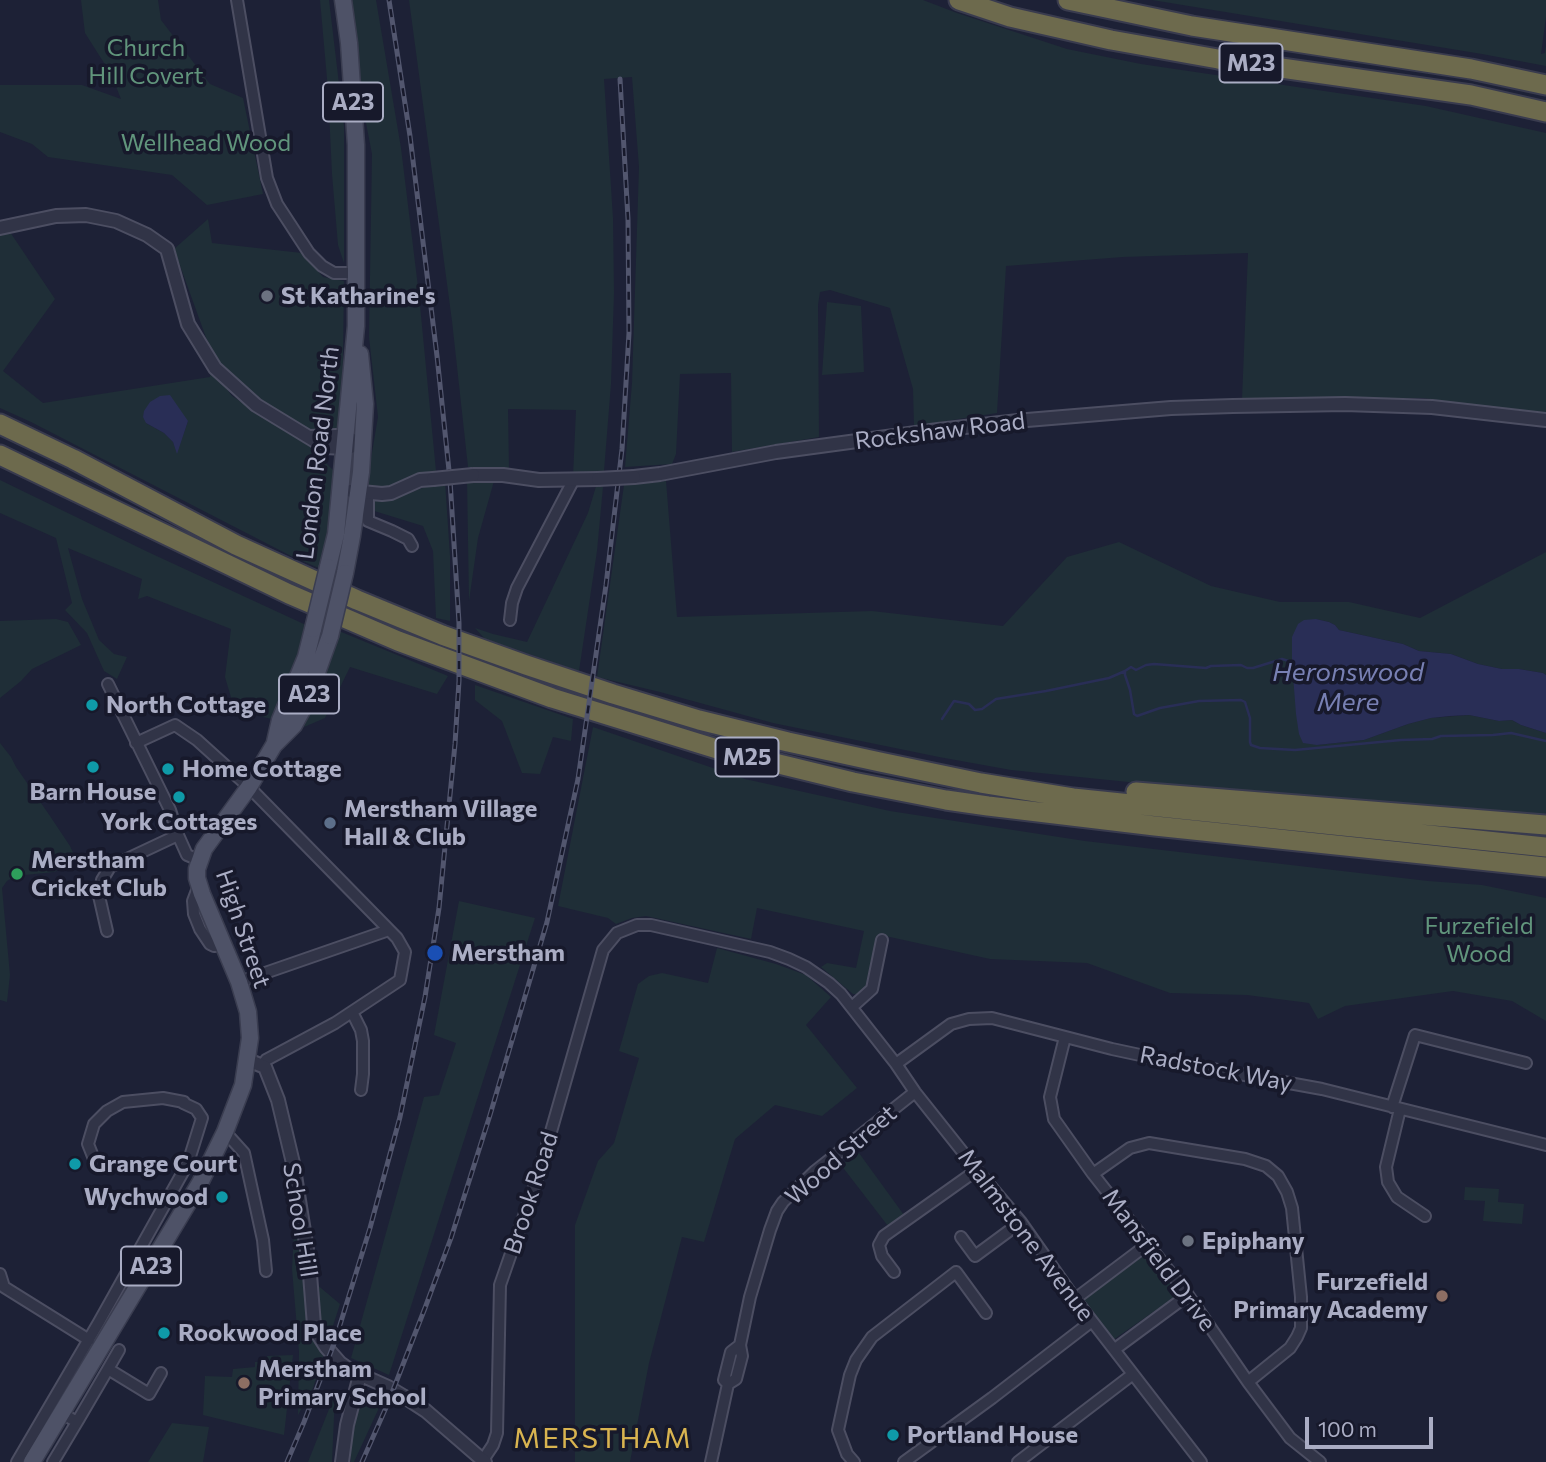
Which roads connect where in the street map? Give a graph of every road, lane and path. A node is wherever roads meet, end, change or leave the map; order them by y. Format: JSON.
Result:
{"nodes":[{"id":1,"x":237,"y":0,"type":"edge"},
{"id":2,"x":343,"y":0,"type":"edge"},
{"id":3,"x":959,"y":0,"type":"edge"},
{"id":4,"x":1068,"y":0,"type":"edge"},
{"id":5,"x":1546,"y":85,"type":"edge"},
{"id":6,"x":1546,"y":113,"type":"edge"},
{"id":7,"x":0,"y":228,"type":"edge"},
{"id":8,"x":356,"y":273,"type":"junction"},
{"id":9,"x":356,"y":326,"type":"junction"},
{"id":10,"x":1546,"y":420,"type":"edge"},
{"id":11,"x":0,"y":424,"type":"edge"},
{"id":12,"x":308,"y":437,"type":"junction"},
{"id":13,"x":344,"y":443,"type":"junction"},
{"id":14,"x":362,"y":444,"type":"junction"},
{"id":15,"x":325,"y":447,"type":"junction"},
{"id":16,"x":0,"y":455,"type":"edge"},
{"id":17,"x":341,"y":481,"type":"junction"},
{"id":18,"x":573,"y":481,"type":"junction"},
{"id":19,"x":363,"y":494,"type":"junction"},
{"id":20,"x":412,"y":545,"type":"dead end"},
{"id":21,"x":510,"y":620,"type":"dead end"},
{"id":22,"x":108,"y":684,"type":"dead end"},
{"id":23,"x":136,"y":743,"type":"junction"},
{"id":24,"x":274,"y":744,"type":"junction"},
{"id":25,"x":981,"y":783,"type":"junction"},
{"id":26,"x":249,"y":787,"type":"junction"},
{"id":27,"x":1546,"y":825,"type":"edge"},
{"id":28,"x":177,"y":835,"type":"junction"},
{"id":29,"x":1546,"y":847,"type":"edge"},
{"id":30,"x":199,"y":860,"type":"junction"},
{"id":31,"x":1546,"y":867,"type":"edge"},
{"id":32,"x":389,"y":930,"type":"junction"},
{"id":33,"x":107,"y":931,"type":"dead end"},
{"id":34,"x":617,"y":933,"type":"joint"},
{"id":35,"x":882,"y":940,"type":"dead end"},
{"id":36,"x":239,"y":982,"type":"junction"},
{"id":37,"x":852,"y":1007,"type":"junction"},
{"id":38,"x":352,"y":1012,"type":"junction"},
{"id":39,"x":1065,"y":1037,"type":"junction"},
{"id":40,"x":255,"y":1062,"type":"junction"},
{"id":41,"x":1526,"y":1063,"type":"dead end"},
{"id":42,"x":896,"y":1064,"type":"junction"},
{"id":43,"x":361,"y":1090,"type":"dead end"},
{"id":44,"x":915,"y":1092,"type":"junction"},
{"id":45,"x":1396,"y":1108,"type":"junction"},
{"id":46,"x":225,"y":1132,"type":"junction"},
{"id":47,"x":1546,"y":1145,"type":"edge"},
{"id":48,"x":96,"y":1164,"type":"dead end"},
{"id":49,"x":977,"y":1170,"type":"junction"},
{"id":50,"x":1093,"y":1174,"type":"junction"},
{"id":51,"x":1426,"y":1216,"type":"dead end"},
{"id":52,"x":1021,"y":1222,"type":"junction"},
{"id":53,"x":961,"y":1237,"type":"dead end"},
{"id":54,"x":1148,"y":1244,"type":"junction"},
{"id":55,"x":266,"y":1271,"type":"dead end"},
{"id":56,"x":894,"y":1272,"type":"dead end"},
{"id":57,"x":0,"y":1274,"type":"edge"},
{"id":58,"x":1188,"y":1295,"type":"junction"},
{"id":59,"x":1075,"y":1299,"type":"junction"},
{"id":60,"x":986,"y":1313,"type":"dead end"},
{"id":61,"x":1092,"y":1321,"type":"junction"},
{"id":62,"x":89,"y":1340,"type":"junction"},
{"id":63,"x":1115,"y":1349,"type":"junction"},
{"id":64,"x":119,"y":1350,"type":"dead end"},
{"id":65,"x":108,"y":1369,"type":"junction"},
{"id":66,"x":160,"y":1373,"type":"dead end"},
{"id":67,"x":1133,"y":1374,"type":"junction"},
{"id":68,"x":360,"y":1375,"type":"junction"},
{"id":69,"x":1248,"y":1382,"type":"junction"},
{"id":70,"x":67,"y":1392,"type":"junction"},
{"id":71,"x":70,"y":1418,"type":"junction"},
{"id":72,"x":484,"y":1461,"type":"edge"},
{"id":73,"x":17,"y":1462,"type":"edge"},
{"id":74,"x":32,"y":1462,"type":"edge"},
{"id":75,"x":52,"y":1462,"type":"edge"},
{"id":76,"x":342,"y":1462,"type":"edge"},
{"id":77,"x":711,"y":1462,"type":"edge"},
{"id":78,"x":854,"y":1462,"type":"edge"},
{"id":79,"x":904,"y":1462,"type":"edge"},
{"id":80,"x":1018,"y":1462,"type":"edge"},
{"id":81,"x":1201,"y":1462,"type":"edge"},
{"id":82,"x":1320,"y":1462,"type":"edge"}],
"edges":[{"from":1,"to":8,"type":"street"},
{"from":2,"to":8,"type":"main road","name":"London Road North","number":"A23"},
{"from":3,"to":6,"type":"highway","number":"M23"},
{"from":4,"to":5,"type":"highway","number":"M23"},
{"from":7,"to":12,"type":"street"},
{"from":8,"to":9,"type":"main road","name":"London Road North","number":"A23"},
{"from":9,"to":13,"type":"main road","name":"London Road North","number":"A23"},
{"from":9,"to":14,"type":"main road","name":"London Road North","number":"A23"},
{"from":10,"to":18,"type":"street","name":"Rockshaw Road","bridge":true},
{"from":11,"to":25,"type":"highway","number":"M25"},
{"from":12,"to":13,"type":"street"},
{"from":12,"to":15,"type":"street"},
{"from":13,"to":14,"type":"street"},
{"from":13,"to":15,"type":"street"},
{"from":13,"to":17,"type":"main road","name":"London Road North","number":"A23"},
{"from":14,"to":19,"type":"main road","name":"London Road North","number":"A23"},
{"from":15,"to":17,"type":"street"},
{"from":16,"to":31,"type":"highway","number":"M25"},
{"from":17,"to":19,"type":"street","name":"Rockshaw Road"},
{"from":17,"to":24,"type":"main road","name":"London Road North","number":"A23","bridge":true},
{"from":18,"to":19,"type":"street","name":"Rockshaw Road","bridge":true},
{"from":18,"to":21,"type":"street"},
{"from":19,"to":20,"type":"street"},
{"from":19,"to":24,"type":"main road","name":"London Road North","number":"A23","bridge":true},
{"from":22,"to":23,"type":"street"},
{"from":23,"to":26,"type":"street"},
{"from":23,"to":28,"type":"street"},
{"from":24,"to":26,"type":"main road","name":"London Road North","number":"A23"},
{"from":25,"to":27,"type":"highway"},
{"from":25,"to":29,"type":"highway","number":"M25"},
{"from":26,"to":30,"type":"main road","name":"High Street","number":"A23"},
{"from":26,"to":32,"type":"street"},
{"from":28,"to":30,"type":"street"},
{"from":28,"to":33,"type":"street"},
{"from":30,"to":36,"type":"main road","name":"High Street","number":"A23"},
{"from":32,"to":36,"type":"street"},
{"from":32,"to":38,"type":"street"},
{"from":34,"to":37,"type":"street","name":"Malmstone Avenue"},
{"from":34,"to":72,"type":"street","name":"Brook Road"},
{"from":35,"to":37,"type":"street"},
{"from":36,"to":40,"type":"main road","name":"High Street","number":"A23"},
{"from":37,"to":42,"type":"street","name":"Malmstone Avenue"},
{"from":38,"to":40,"type":"street"},
{"from":38,"to":43,"type":"street"},
{"from":39,"to":42,"type":"street","name":"Radstock Way"},
{"from":39,"to":45,"type":"street","name":"Radstock Way"},
{"from":39,"to":50,"type":"street","name":"Mansfield Drive"},
{"from":40,"to":46,"type":"main road","number":"A23"},
{"from":40,"to":68,"type":"street","name":"School Hill"},
{"from":41,"to":45,"type":"street"},
{"from":42,"to":44,"type":"street","name":"Malmstone Avenue"},
{"from":44,"to":49,"type":"street","name":"Malmstone Avenue"},
{"from":44,"to":77,"type":"street","name":"Wood Street"},
{"from":45,"to":47,"type":"street","name":"Radstock Way"},
{"from":45,"to":51,"type":"street"},
{"from":46,"to":55,"type":"street"},
{"from":46,"to":70,"type":"main road","number":"A23"},
{"from":48,"to":62,"type":"street"},
{"from":49,"to":52,"type":"street","name":"Malmstone Avenue"},
{"from":49,"to":56,"type":"street"},
{"from":50,"to":54,"type":"street","name":"Mansfield Drive"},
{"from":50,"to":69,"type":"street"},
{"from":52,"to":53,"type":"street"},
{"from":52,"to":59,"type":"street","name":"Malmstone Avenue"},
{"from":54,"to":58,"type":"street","name":"Mansfield Drive"},
{"from":54,"to":59,"type":"street"},
{"from":57,"to":62,"type":"street"},
{"from":58,"to":63,"type":"street"},
{"from":58,"to":69,"type":"street","name":"Mansfield Drive"},
{"from":59,"to":61,"type":"street","name":"Malmstone Avenue"},
{"from":60,"to":78,"type":"street"},
{"from":61,"to":63,"type":"street","name":"Malmstone Avenue"},
{"from":61,"to":79,"type":"street"},
{"from":62,"to":70,"type":"street"},
{"from":63,"to":67,"type":"street","name":"Malmstone Avenue"},
{"from":64,"to":65,"type":"street"},
{"from":65,"to":66,"type":"street"},
{"from":65,"to":71,"type":"street"},
{"from":67,"to":80,"type":"street"},
{"from":67,"to":81,"type":"street","name":"Malmstone Avenue"},
{"from":68,"to":72,"type":"street","name":"School Hill"},
{"from":68,"to":76,"type":"street"},
{"from":69,"to":82,"type":"street","name":"Mansfield Drive"},
{"from":70,"to":71,"type":"main road","number":"A23"},
{"from":70,"to":73,"type":"street"},
{"from":71,"to":74,"type":"main road","number":"A23"},
{"from":71,"to":75,"type":"street"}]}
